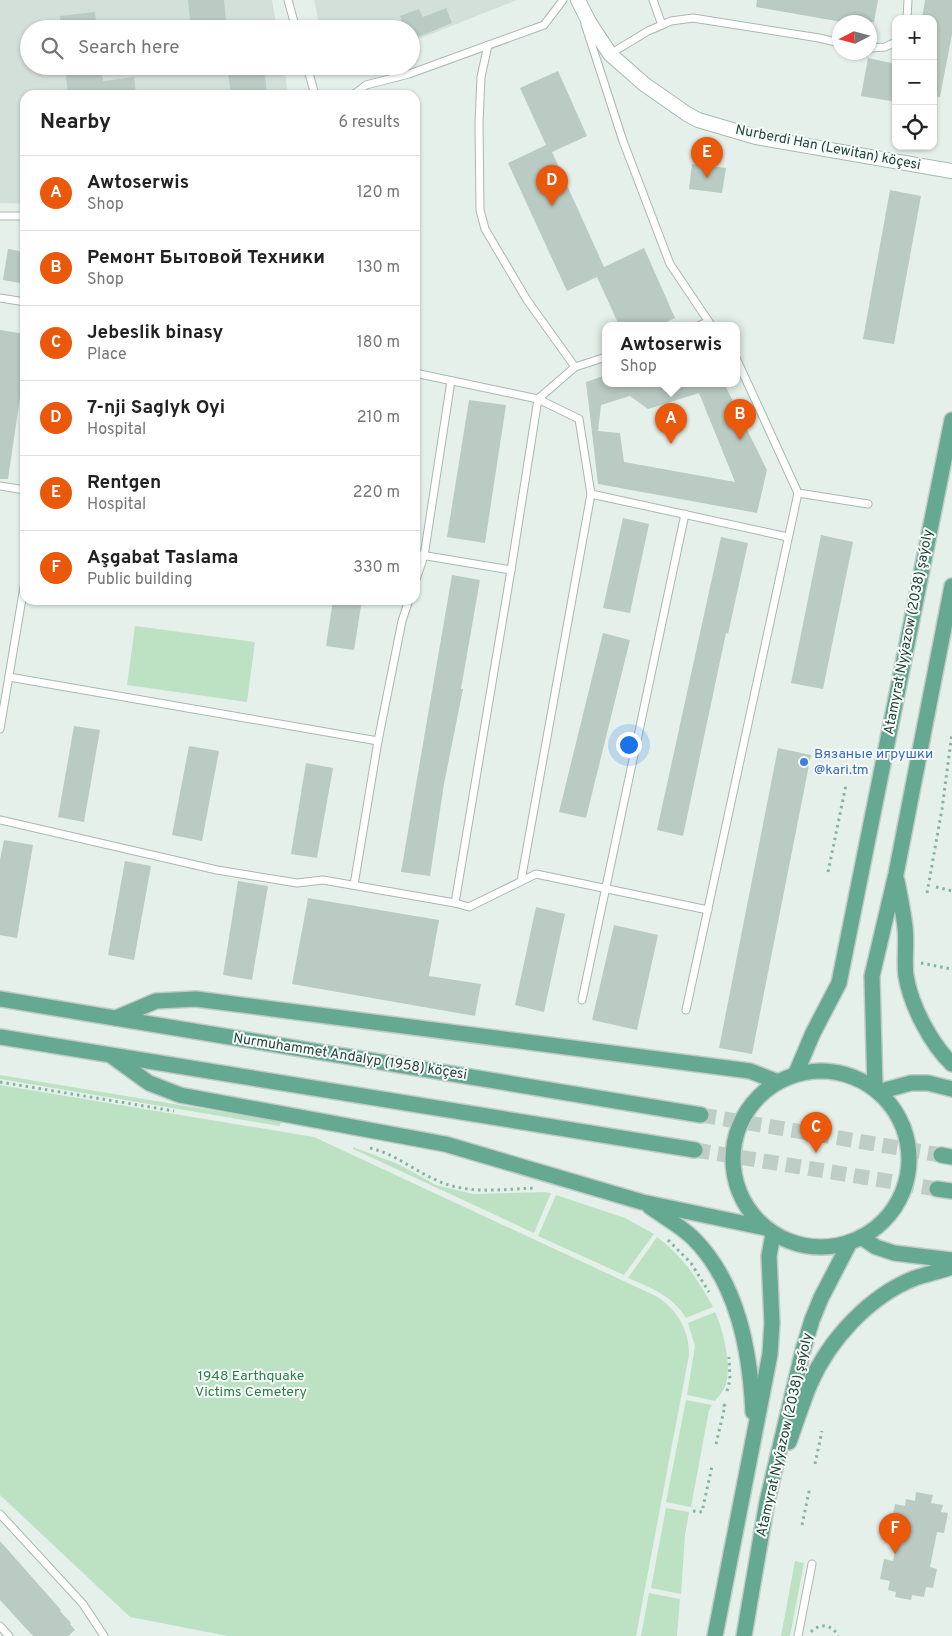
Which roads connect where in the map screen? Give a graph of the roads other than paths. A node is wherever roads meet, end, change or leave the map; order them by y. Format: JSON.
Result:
{"nodes":[{"id":1,"x":288,"y":0,"type":"edge"},
{"id":2,"x":563,"y":0,"type":"edge"},
{"id":3,"x":578,"y":0,"type":"edge"},
{"id":4,"x":653,"y":0,"type":"edge"},
{"id":5,"x":908,"y":0,"type":"edge"},
{"id":6,"x":906,"y":15,"type":"edge"},
{"id":7,"x":294,"y":20,"type":"edge"},
{"id":8,"x":662,"y":24,"type":"junction"},
{"id":9,"x":832,"y":41,"type":"edge"},
{"id":10,"x":892,"y":44,"type":"edge"},
{"id":11,"x":488,"y":45,"type":"junction"},
{"id":12,"x":877,"y":48,"type":"edge"},
{"id":13,"x":610,"y":54,"type":"junction"},
{"id":14,"x":420,"y":70,"type":"edge"},
{"id":15,"x":309,"y":75,"type":"edge"},
{"id":16,"x":405,"y":75,"type":"edge"},
{"id":17,"x":314,"y":90,"type":"edge"},
{"id":18,"x":360,"y":90,"type":"edge"},
{"id":19,"x":952,"y":171,"type":"edge"},
{"id":20,"x":0,"y":216,"type":"edge"},
{"id":21,"x":20,"y":216,"type":"edge"},
{"id":22,"x":0,"y":298,"type":"edge"},
{"id":23,"x":20,"y":301,"type":"edge"},
{"id":24,"x":709,"y":322,"type":"edge"},
{"id":25,"x":602,"y":358,"type":"edge"},
{"id":26,"x":575,"y":367,"type":"junction"},
{"id":27,"x":740,"y":367,"type":"edge"},
{"id":28,"x":420,"y":374,"type":"edge"},
{"id":29,"x":451,"y":381,"type":"junction"},
{"id":30,"x":538,"y":399,"type":"junction"},
{"id":31,"x":952,"y":420,"type":"edge"},
{"id":32,"x":0,"y":486,"type":"edge"},
{"id":33,"x":20,"y":489,"type":"edge"},
{"id":34,"x":798,"y":493,"type":"junction"},
{"id":35,"x":591,"y":494,"type":"junction"},
{"id":36,"x":868,"y":504,"type":"dead end"},
{"id":37,"x":685,"y":514,"type":"junction"},
{"id":38,"x":788,"y":537,"type":"junction"},
{"id":39,"x":420,"y":555,"type":"edge"},
{"id":40,"x":424,"y":556,"type":"junction"},
{"id":41,"x":420,"y":568,"type":"edge"},
{"id":42,"x":511,"y":570,"type":"junction"},
{"id":43,"x":952,"y":586,"type":"edge"},
{"id":44,"x":21,"y":605,"type":"edge"},
{"id":45,"x":407,"y":605,"type":"edge"},
{"id":46,"x":9,"y":677,"type":"junction"},
{"id":47,"x":0,"y":729,"type":"edge"},
{"id":48,"x":378,"y":741,"type":"junction"},
{"id":49,"x":0,"y":820,"type":"edge"},
{"id":50,"x":896,"y":874,"type":"junction"},
{"id":51,"x":521,"y":881,"type":"junction"},
{"id":52,"x":354,"y":885,"type":"junction"},
{"id":53,"x":606,"y":888,"type":"junction"},
{"id":54,"x":455,"y":903,"type":"junction"},
{"id":55,"x":708,"y":910,"type":"junction"},
{"id":56,"x":0,"y":999,"type":"edge"},
{"id":57,"x":582,"y":1000,"type":"dead end"},
{"id":58,"x":686,"y":1010,"type":"dead end"},
{"id":59,"x":116,"y":1018,"type":"junction"},
{"id":60,"x":1,"y":1037,"type":"edge"},
{"id":61,"x":109,"y":1055,"type":"junction"},
{"id":62,"x":952,"y":1064,"type":"edge"},
{"id":63,"x":796,"y":1073,"type":"junction"},
{"id":64,"x":778,"y":1082,"type":"junction"},
{"id":65,"x":952,"y":1089,"type":"edge"},
{"id":66,"x":876,"y":1091,"type":"junction"},
{"id":67,"x":701,"y":1115,"type":"tunnel mouth"},
{"id":68,"x":695,"y":1150,"type":"tunnel mouth"},
{"id":69,"x":642,"y":1202,"type":"junction"},
{"id":70,"x":770,"y":1231,"type":"junction"},
{"id":71,"x":856,"y":1240,"type":"junction"},
{"id":72,"x":952,"y":1260,"type":"edge"},
{"id":73,"x":952,"y":1267,"type":"edge"},
{"id":74,"x":754,"y":1440,"type":"junction"},
{"id":75,"x":767,"y":1502,"type":"junction"},
{"id":76,"x":0,"y":1514,"type":"edge"},
{"id":77,"x":812,"y":1564,"type":"dead end"},
{"id":78,"x":0,"y":1626,"type":"edge"},
{"id":79,"x":9,"y":1636,"type":"edge"},
{"id":80,"x":104,"y":1636,"type":"edge"},
{"id":81,"x":716,"y":1636,"type":"edge"},
{"id":82,"x":744,"y":1636,"type":"edge"},
{"id":83,"x":798,"y":1636,"type":"edge"}],
"edges":[{"from":1,"to":7,"type":"lane"},
{"from":2,"to":11,"type":"lane"},
{"from":3,"to":13,"type":"street","name":"Nurberdi Han (Lewitan) köçesi"},
{"from":3,"to":24,"type":"lane"},
{"from":4,"to":8,"type":"lane"},
{"from":5,"to":6,"type":"lane"},
{"from":8,"to":9,"type":"lane"},
{"from":8,"to":13,"type":"lane"},
{"from":10,"to":12,"type":"lane"},
{"from":11,"to":14,"type":"lane"},
{"from":11,"to":26,"type":"lane"},
{"from":13,"to":19,"type":"street","name":"Nurberdi Han (Lewitan) köçesi"},
{"from":15,"to":17,"type":"lane"},
{"from":16,"to":18,"type":"lane"},
{"from":20,"to":21,"type":"lane"},
{"from":22,"to":23,"type":"lane"},
{"from":25,"to":26,"type":"lane"},
{"from":26,"to":30,"type":"lane"},
{"from":27,"to":34,"type":"lane"},
{"from":28,"to":29,"type":"lane"},
{"from":29,"to":30,"type":"lane"},
{"from":29,"to":40,"type":"lane"},
{"from":30,"to":35,"type":"lane"},
{"from":30,"to":42,"type":"lane"},
{"from":31,"to":63,"type":"main road","name":"Atamyrat Nyýazow (2038) şaýoly"},
{"from":32,"to":33,"type":"lane"},
{"from":34,"to":36,"type":"lane"},
{"from":34,"to":38,"type":"lane"},
{"from":35,"to":37,"type":"lane"},
{"from":35,"to":51,"type":"lane"},
{"from":37,"to":38,"type":"lane"},
{"from":37,"to":53,"type":"lane"},
{"from":38,"to":55,"type":"lane"},
{"from":39,"to":40,"type":"lane"},
{"from":40,"to":41,"type":"lane"},
{"from":40,"to":42,"type":"lane"},
{"from":42,"to":54,"type":"lane"},
{"from":43,"to":50,"type":"main road"},
{"from":44,"to":46,"type":"lane"},
{"from":45,"to":48,"type":"lane"},
{"from":46,"to":47,"type":"lane"},
{"from":46,"to":48,"type":"lane"},
{"from":48,"to":52,"type":"lane"},
{"from":49,"to":52,"type":"lane"},
{"from":50,"to":62,"type":"main road"},
{"from":50,"to":66,"type":"main road"},
{"from":51,"to":53,"type":"lane"},
{"from":51,"to":54,"type":"lane"},
{"from":52,"to":54,"type":"lane"},
{"from":53,"to":55,"type":"lane"},
{"from":53,"to":57,"type":"lane"},
{"from":55,"to":58,"type":"lane"},
{"from":56,"to":59,"type":"main road","name":"Nurmuhammet Andalyp (1958) köçesi"},
{"from":59,"to":64,"type":"main road"},
{"from":59,"to":67,"type":"main road","name":"Nurmuhammet Andalyp (1958) köçesi"},
{"from":60,"to":61,"type":"main road"},
{"from":61,"to":68,"type":"main road"},
{"from":61,"to":69,"type":"main road"},
{"from":63,"to":64,"type":"main road"},
{"from":63,"to":66,"type":"main road"},
{"from":64,"to":70,"type":"main road"},
{"from":65,"to":66,"type":"main road"},
{"from":66,"to":71,"type":"main road"},
{"from":69,"to":70,"type":"main road"},
{"from":69,"to":74,"type":"main road"},
{"from":70,"to":71,"type":"main road"},
{"from":70,"to":74,"type":"main road","name":"Atamyrat Nyýazow (2038) şaýoly"},
{"from":71,"to":72,"type":"main road"},
{"from":71,"to":75,"type":"main road","name":"Atamyrat Nyýazow (2038) şaýoly"},
{"from":73,"to":75,"type":"main road"},
{"from":74,"to":81,"type":"main road","name":"Atamyrat Nyýazow (2038) şaýoly"},
{"from":75,"to":82,"type":"main road","name":"Atamyrat Nyýazow (2038) şaýoly"},
{"from":76,"to":80,"type":"lane"},
{"from":77,"to":83,"type":"lane"},
{"from":78,"to":79,"type":"lane"}]}
